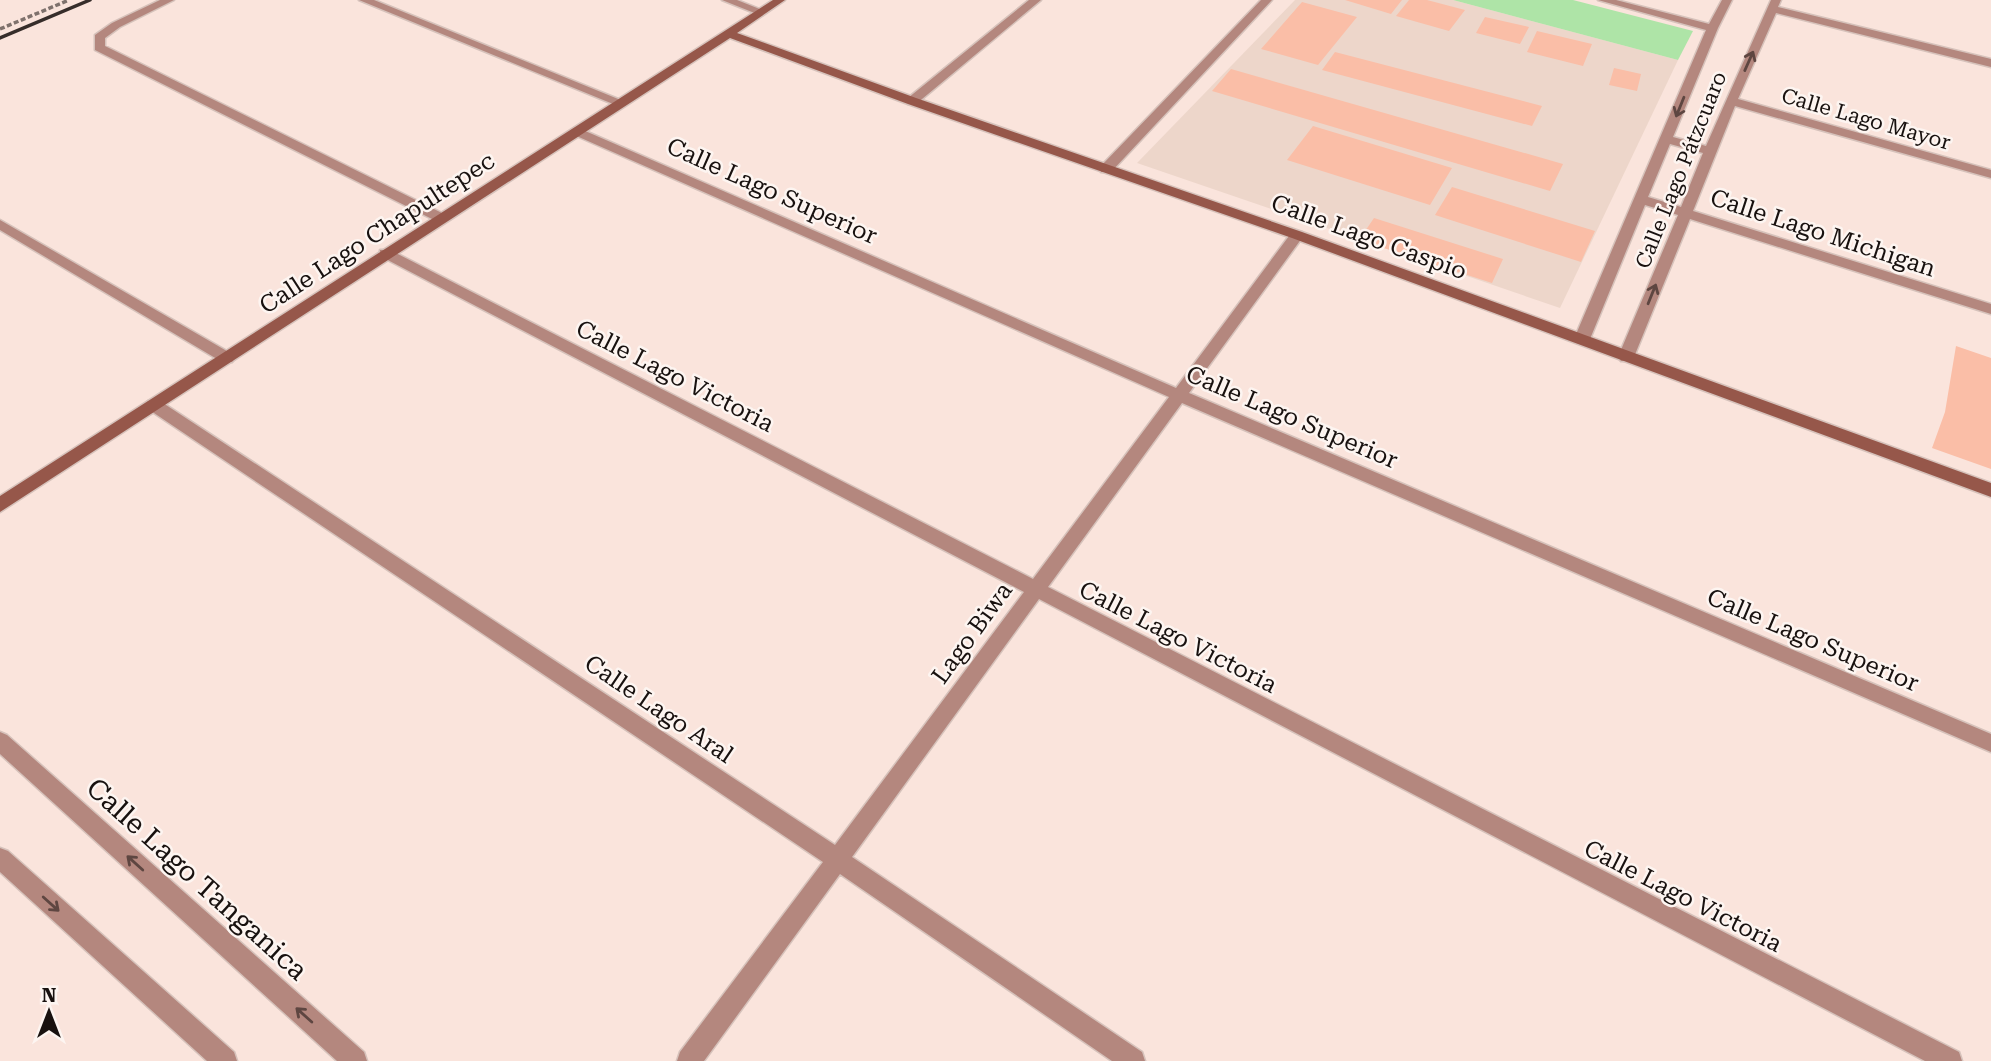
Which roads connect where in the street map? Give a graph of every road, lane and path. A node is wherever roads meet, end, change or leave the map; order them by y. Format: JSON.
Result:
{"nodes":[{"id":1,"x":69,"y":0,"type":"edge"},
{"id":2,"x":169,"y":0,"type":"edge"},
{"id":3,"x":364,"y":0,"type":"edge"},
{"id":4,"x":727,"y":0,"type":"edge"},
{"id":5,"x":780,"y":0,"type":"edge"},
{"id":6,"x":1036,"y":0,"type":"edge"},
{"id":7,"x":1267,"y":0,"type":"edge"},
{"id":8,"x":1603,"y":0,"type":"edge"},
{"id":9,"x":1727,"y":0,"type":"edge"},
{"id":10,"x":1774,"y":4,"type":"edge"},
{"id":11,"x":761,"y":12,"type":"junction"},
{"id":12,"x":1712,"y":28,"type":"junction"},
{"id":13,"x":0,"y":30,"type":"edge"},
{"id":14,"x":729,"y":33,"type":"junction"},
{"id":15,"x":1991,"y":63,"type":"edge"},
{"id":16,"x":912,"y":101,"type":"junction"},
{"id":17,"x":1731,"y":101,"type":"junction"},
{"id":18,"x":622,"y":103,"type":"junction"},
{"id":19,"x":576,"y":131,"type":"junction"},
{"id":20,"x":1667,"y":139,"type":"junction"},
{"id":21,"x":1711,"y":151,"type":"junction"},
{"id":22,"x":1106,"y":169,"type":"junction"},
{"id":23,"x":1991,"y":174,"type":"edge"},
{"id":24,"x":1641,"y":199,"type":"junction"},
{"id":25,"x":1686,"y":213,"type":"junction"},
{"id":26,"x":441,"y":218,"type":"junction"},
{"id":27,"x":0,"y":224,"type":"edge"},
{"id":28,"x":1297,"y":235,"type":"junction"},
{"id":29,"x":385,"y":253,"type":"junction"},
{"id":30,"x":1991,"y":310,"type":"edge"},
{"id":31,"x":1582,"y":339,"type":"junction"},
{"id":32,"x":1626,"y":357,"type":"junction"},
{"id":33,"x":227,"y":358,"type":"junction"},
{"id":34,"x":1178,"y":395,"type":"junction"},
{"id":35,"x":154,"y":405,"type":"junction"},
{"id":36,"x":1991,"y":490,"type":"edge"},
{"id":37,"x":0,"y":505,"type":"edge"},
{"id":38,"x":1034,"y":590,"type":"junction"},
{"id":39,"x":0,"y":741,"type":"edge"},
{"id":40,"x":1991,"y":743,"type":"edge"},
{"id":41,"x":0,"y":858,"type":"edge"},
{"id":42,"x":837,"y":859,"type":"junction"},
{"id":43,"x":225,"y":1061,"type":"edge"},
{"id":44,"x":355,"y":1061,"type":"edge"},
{"id":45,"x":689,"y":1061,"type":"edge"},
{"id":46,"x":1133,"y":1061,"type":"edge"},
{"id":47,"x":1950,"y":1061,"type":"edge"}],
"edges":[{"from":1,"to":13,"type":"path"},
{"from":2,"to":26,"type":"street"},
{"from":3,"to":18,"type":"street"},
{"from":4,"to":11,"type":"street"},
{"from":5,"to":11,"type":"street","name":"Calle Lago Chapultepec"},
{"from":6,"to":16,"type":"street"},
{"from":7,"to":22,"type":"street"},
{"from":8,"to":12,"type":"street"},
{"from":9,"to":12,"type":"street","name":"Calle Lago Pátzcuaro"},
{"from":10,"to":15,"type":"street"},
{"from":17,"to":10,"type":"street","name":"Calle Lago Pátzcuaro","one_way":true},
{"from":11,"to":14,"type":"street","name":"Calle Lago Chapultepec"},
{"from":12,"to":20,"type":"street","name":"Calle Lago Pátzcuaro","one_way":true},
{"from":14,"to":16,"type":"street","name":"Calle Lago Caspio"},
{"from":14,"to":18,"type":"street","name":"Calle Lago Chapultepec"},
{"from":16,"to":22,"type":"street","name":"Calle Lago Caspio"},
{"from":17,"to":21,"type":"street","name":"Calle Lago Pátzcuaro"},
{"from":17,"to":23,"type":"street","name":"Calle Lago Mayor"},
{"from":18,"to":19,"type":"street","name":"Calle Lago Chapultepec"},
{"from":19,"to":26,"type":"street","name":"Calle Lago Chapultepec"},
{"from":19,"to":34,"type":"street","name":"Calle Lago Superior"},
{"from":20,"to":21,"type":"street"},
{"from":20,"to":24,"type":"street","name":"Calle Lago Pátzcuaro"},
{"from":21,"to":25,"type":"street","name":"Calle Lago Pátzcuaro"},
{"from":22,"to":28,"type":"street","name":"Calle Lago Caspio"},
{"from":24,"to":25,"type":"street","name":"Calle Lago Michigan"},
{"from":24,"to":31,"type":"street","name":"Calle Lago Pátzcuaro"},
{"from":25,"to":30,"type":"street","name":"Calle Lago Michigan"},
{"from":32,"to":25,"type":"street","name":"Calle Lago Pátzcuaro","one_way":true},
{"from":26,"to":29,"type":"street","name":"Calle Lago Chapultepec"},
{"from":27,"to":33,"type":"street"},
{"from":28,"to":31,"type":"street","name":"Calle Lago Caspio"},
{"from":28,"to":34,"type":"street","name":"Lago Biwa"},
{"from":29,"to":33,"type":"street","name":"Calle Lago Chapultepec"},
{"from":29,"to":38,"type":"street","name":"Calle Lago Victoria"},
{"from":31,"to":32,"type":"street","name":"Calle Lago Caspio"},
{"from":32,"to":36,"type":"street","name":"Calle Lago Caspio"},
{"from":33,"to":35,"type":"street","name":"Calle Lago Chapultepec"},
{"from":34,"to":38,"type":"street","name":"Lago Biwa"},
{"from":34,"to":40,"type":"street","name":"Calle Lago Superior"},
{"from":35,"to":37,"type":"street","name":"Calle Lago Chapultepec"},
{"from":35,"to":42,"type":"street","name":"Calle Lago Aral"},
{"from":38,"to":42,"type":"street","name":"Lago Biwa"},
{"from":38,"to":47,"type":"street","name":"Calle Lago Victoria"},
{"from":44,"to":39,"type":"street","name":"Calle Lago Tanganica","one_way":true},
{"from":41,"to":43,"type":"street","one_way":true},
{"from":42,"to":45,"type":"street","name":"Lago Biwa"},
{"from":42,"to":46,"type":"street","name":"Calle Lago Aral"}]}
